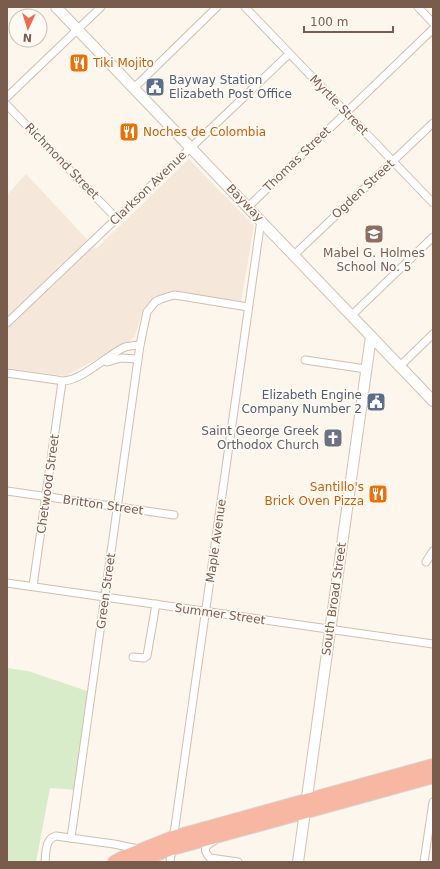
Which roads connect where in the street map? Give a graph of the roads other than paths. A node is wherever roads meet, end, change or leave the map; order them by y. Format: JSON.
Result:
{"nodes":[{"id":1,"x":56,"y":7,"type":"edge"},
{"id":2,"x":101,"y":7,"type":"edge"},
{"id":3,"x":217,"y":7,"type":"edge"},
{"id":4,"x":245,"y":7,"type":"edge"},
{"id":5,"x":418,"y":7,"type":"edge"},
{"id":6,"x":433,"y":23,"type":"edge"},
{"id":7,"x":433,"y":29,"type":"edge"},
{"id":8,"x":78,"y":30,"type":"junction"},
{"id":9,"x":289,"y":54,"type":"junction"},
{"id":10,"x":134,"y":88,"type":"junction"},
{"id":11,"x":7,"y":98,"type":"edge"},
{"id":12,"x":7,"y":105,"type":"edge"},
{"id":13,"x":346,"y":112,"type":"junction"},
{"id":14,"x":433,"y":123,"type":"edge"},
{"id":15,"x":190,"y":147,"type":"junction"},
{"id":16,"x":393,"y":161,"type":"junction"},
{"id":17,"x":433,"y":203,"type":"edge"},
{"id":18,"x":248,"y":207,"type":"junction"},
{"id":19,"x":116,"y":218,"type":"junction"},
{"id":20,"x":261,"y":220,"type":"junction"},
{"id":21,"x":433,"y":237,"type":"edge"},
{"id":22,"x":294,"y":255,"type":"junction"},
{"id":23,"x":248,"y":307,"type":"junction"},
{"id":24,"x":352,"y":315,"type":"junction"},
{"id":25,"x":7,"y":322,"type":"edge"},
{"id":26,"x":433,"y":334,"type":"edge"},
{"id":27,"x":371,"y":336,"type":"junction"},
{"id":28,"x":140,"y":345,"type":"junction"},
{"id":29,"x":138,"y":359,"type":"junction"},
{"id":30,"x":305,"y":360,"type":"dead end"},
{"id":31,"x":99,"y":364,"type":"junction"},
{"id":32,"x":400,"y":366,"type":"junction"},
{"id":33,"x":366,"y":369,"type":"junction"},
{"id":34,"x":7,"y":373,"type":"edge"},
{"id":35,"x":62,"y":382,"type":"junction"},
{"id":36,"x":433,"y":401,"type":"edge"},
{"id":37,"x":7,"y":491,"type":"edge"},
{"id":38,"x":46,"y":497,"type":"junction"},
{"id":39,"x":118,"y":506,"type":"junction"},
{"id":40,"x":174,"y":515,"type":"dead end"},
{"id":41,"x":433,"y":551,"type":"edge"},
{"id":42,"x":426,"y":562,"type":"dead end"},
{"id":43,"x":7,"y":583,"type":"edge"},
{"id":44,"x":33,"y":586,"type":"junction"},
{"id":45,"x":105,"y":597,"type":"junction"},
{"id":46,"x":156,"y":604,"type":"junction"},
{"id":47,"x":206,"y":612,"type":"junction"},
{"id":48,"x":330,"y":629,"type":"junction"},
{"id":49,"x":433,"y":644,"type":"edge"},
{"id":50,"x":133,"y":656,"type":"dead end"},
{"id":51,"x":433,"y":765,"type":"edge"},
{"id":52,"x":433,"y":777,"type":"edge"},
{"id":53,"x":433,"y":802,"type":"edge"},
{"id":54,"x":305,"y":806,"type":"junction"},
{"id":55,"x":228,"y":833,"type":"junction"},
{"id":56,"x":173,"y":836,"type":"junction"},
{"id":57,"x":71,"y":838,"type":"junction"},
{"id":58,"x":172,"y":849,"type":"junction"},
{"id":59,"x":140,"y":850,"type":"junction"},
{"id":60,"x":45,"y":862,"type":"edge"},
{"id":61,"x":114,"y":862,"type":"edge"},
{"id":62,"x":137,"y":862,"type":"edge"},
{"id":63,"x":170,"y":862,"type":"edge"},
{"id":64,"x":238,"y":862,"type":"edge"},
{"id":65,"x":298,"y":862,"type":"edge"},
{"id":66,"x":424,"y":862,"type":"edge"}],
"edges":[{"from":1,"to":8,"type":"main road","name":"Bayway"},
{"from":2,"to":8,"type":"street"},
{"from":3,"to":10,"type":"street"},
{"from":4,"to":9,"type":"street","name":"Myrtle Street"},
{"from":5,"to":6,"type":"street"},
{"from":7,"to":13,"type":"street","name":"Thomas Street"},
{"from":8,"to":10,"type":"main road","name":"Bayway"},
{"from":8,"to":11,"type":"street"},
{"from":9,"to":13,"type":"street","name":"Myrtle Street"},
{"from":9,"to":15,"type":"street","name":"Clarkson Avenue"},
{"from":10,"to":15,"type":"main road","name":"Bayway"},
{"from":12,"to":19,"type":"street","name":"Richmond Street"},
{"from":13,"to":16,"type":"street","name":"Myrtle Street"},
{"from":13,"to":18,"type":"street","name":"Thomas Street"},
{"from":14,"to":16,"type":"street","name":"Ogden Street"},
{"from":15,"to":18,"type":"main road","name":"Bayway"},
{"from":15,"to":19,"type":"street","name":"Clarkson Avenue"},
{"from":16,"to":17,"type":"street","name":"Myrtle Street"},
{"from":16,"to":22,"type":"street","name":"Ogden Street"},
{"from":18,"to":20,"type":"main road","name":"Bayway"},
{"from":19,"to":25,"type":"street","name":"Clarkson Avenue"},
{"from":20,"to":22,"type":"main road","name":"Bayway"},
{"from":20,"to":23,"type":"street","name":"Maple Avenue"},
{"from":21,"to":24,"type":"street"},
{"from":22,"to":24,"type":"main road","name":"Bayway"},
{"from":23,"to":28,"type":"street","name":"Green Street"},
{"from":23,"to":47,"type":"street","name":"Maple Avenue"},
{"from":24,"to":27,"type":"main road","name":"Bayway"},
{"from":26,"to":32,"type":"street"},
{"from":27,"to":32,"type":"main road","name":"Bayway"},
{"from":27,"to":33,"type":"main road","name":"South Broad Street"},
{"from":28,"to":29,"type":"street","name":"Green Street"},
{"from":28,"to":31,"type":"street"},
{"from":29,"to":31,"type":"street"},
{"from":29,"to":39,"type":"street","name":"Green Street"},
{"from":30,"to":33,"type":"street"},
{"from":31,"to":35,"type":"street"},
{"from":32,"to":36,"type":"main road","name":"Bayway"},
{"from":33,"to":48,"type":"main road","name":"South Broad Street"},
{"from":34,"to":35,"type":"street"},
{"from":35,"to":38,"type":"street","name":"Chetwood Street"},
{"from":37,"to":38,"type":"street","name":"Britton Street"},
{"from":38,"to":39,"type":"street","name":"Britton Street"},
{"from":38,"to":44,"type":"street","name":"Chetwood Street"},
{"from":39,"to":40,"type":"street","name":"Britton Street"},
{"from":39,"to":45,"type":"street","name":"Green Street"},
{"from":41,"to":42,"type":"street"},
{"from":43,"to":44,"type":"street","name":"Summer Street"},
{"from":44,"to":45,"type":"street","name":"Summer Street"},
{"from":45,"to":46,"type":"street","name":"Summer Street"},
{"from":45,"to":57,"type":"street","name":"Green Street"},
{"from":46,"to":47,"type":"street","name":"Summer Street"},
{"from":46,"to":50,"type":"street"},
{"from":47,"to":48,"type":"street","name":"Summer Street"},
{"from":47,"to":56,"type":"street","name":"Maple Avenue"},
{"from":48,"to":49,"type":"street","name":"Summer Street"},
{"from":48,"to":54,"type":"main road","name":"South Broad Street"},
{"from":51,"to":54,"type":"highway"},
{"from":52,"to":54,"type":"highway"},
{"from":53,"to":66,"type":"street"},
{"from":54,"to":55,"type":"highway"},
{"from":54,"to":56,"type":"highway"},
{"from":54,"to":65,"type":"main road","name":"South Broad Street"},
{"from":55,"to":58,"type":"highway"},
{"from":55,"to":64,"type":"street"},
{"from":56,"to":58,"type":"street","name":"Maple Avenue"},
{"from":56,"to":59,"type":"highway"},
{"from":57,"to":59,"type":"street"},
{"from":57,"to":60,"type":"street"},
{"from":58,"to":62,"type":"highway"},
{"from":58,"to":63,"type":"street","name":"Maple Avenue"},
{"from":59,"to":61,"type":"highway"}]}
